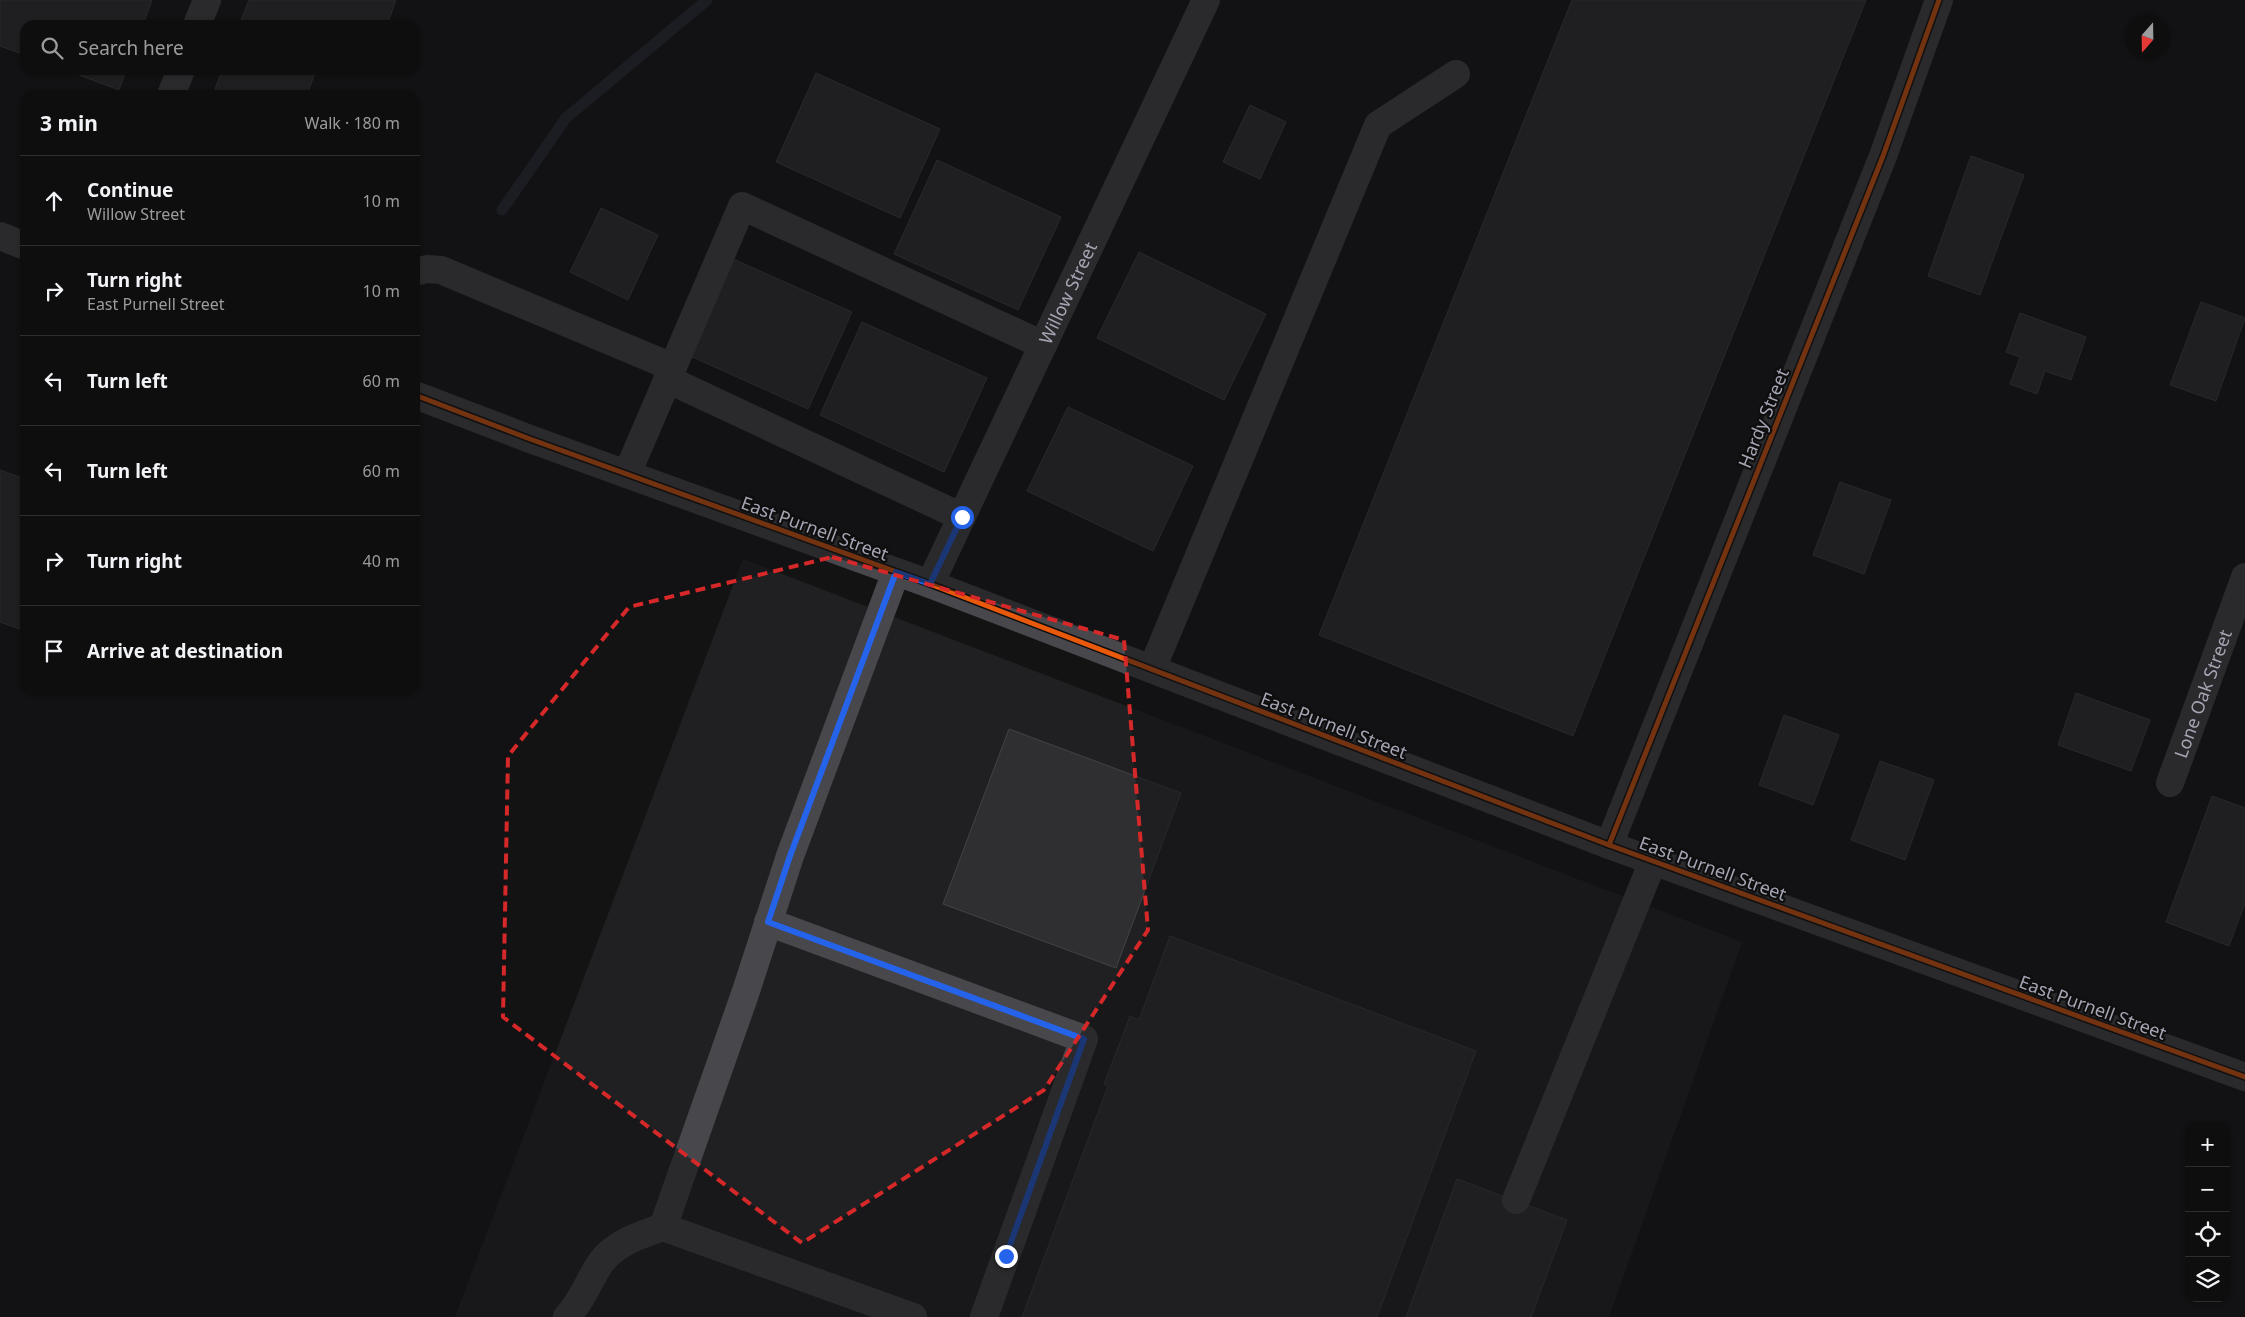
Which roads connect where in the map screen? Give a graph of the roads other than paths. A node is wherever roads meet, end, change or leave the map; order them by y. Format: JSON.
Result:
{"nodes":[{"id":1,"x":207,"y":0,"type":"edge"},
{"id":2,"x":1206,"y":0,"type":"edge"},
{"id":3,"x":1939,"y":0,"type":"edge"},
{"id":4,"x":199,"y":20,"type":"edge"},
{"id":5,"x":1456,"y":74,"type":"dead end"},
{"id":6,"x":178,"y":75,"type":"edge"},
{"id":7,"x":173,"y":90,"type":"edge"},
{"id":8,"x":0,"y":236,"type":"edge"},
{"id":9,"x":20,"y":244,"type":"edge"},
{"id":10,"x":420,"y":271,"type":"edge"},
{"id":11,"x":1043,"y":345,"type":"junction"},
{"id":12,"x":670,"y":373,"type":"junction"},
{"id":13,"x":420,"y":397,"type":"edge"},
{"id":14,"x":626,"y":474,"type":"junction"},
{"id":15,"x":962,"y":517,"type":"junction"},
{"id":16,"x":896,"y":572,"type":"junction"},
{"id":17,"x":2245,"y":577,"type":"edge"},
{"id":18,"x":930,"y":584,"type":"junction"},
{"id":19,"x":1152,"y":669,"type":"junction"},
{"id":20,"x":2170,"y":783,"type":"dead end"},
{"id":21,"x":1609,"y":845,"type":"junction"},
{"id":22,"x":1653,"y":861,"type":"junction"},
{"id":23,"x":768,"y":922,"type":"junction"},
{"id":24,"x":2245,"y":1077,"type":"edge"},
{"id":25,"x":1516,"y":1200,"type":"tunnel mouth"},
{"id":26,"x":663,"y":1226,"type":"junction"},
{"id":27,"x":567,"y":1317,"type":"edge"},
{"id":28,"x":913,"y":1317,"type":"edge"},
{"id":29,"x":984,"y":1317,"type":"edge"}],
"edges":[{"from":1,"to":4,"type":"street"},
{"from":2,"to":11,"type":"street","name":"Willow Street"},
{"from":3,"to":21,"type":"street","name":"Hardy Street"},
{"from":5,"to":19,"type":"street"},
{"from":6,"to":7,"type":"street"},
{"from":8,"to":9,"type":"street"},
{"from":10,"to":12,"type":"street"},
{"from":11,"to":12,"type":"street"},
{"from":11,"to":15,"type":"street","name":"Willow Street"},
{"from":12,"to":14,"type":"street"},
{"from":12,"to":15,"type":"street"},
{"from":13,"to":14,"type":"street","name":"East Purnell Street"},
{"from":14,"to":16,"type":"street","name":"East Purnell Street"},
{"from":15,"to":18,"type":"street","name":"Willow Street"},
{"from":16,"to":18,"type":"street","name":"East Purnell Street"},
{"from":16,"to":23,"type":"street"},
{"from":17,"to":20,"type":"street","name":"Lone Oak Street"},
{"from":18,"to":19,"type":"street","name":"East Purnell Street"},
{"from":19,"to":21,"type":"street","name":"East Purnell Street"},
{"from":21,"to":22,"type":"street","name":"East Purnell Street"},
{"from":22,"to":24,"type":"street","name":"East Purnell Street"},
{"from":22,"to":25,"type":"street"},
{"from":23,"to":26,"type":"street"},
{"from":23,"to":29,"type":"street"},
{"from":26,"to":27,"type":"street"},
{"from":26,"to":28,"type":"street"}]}
